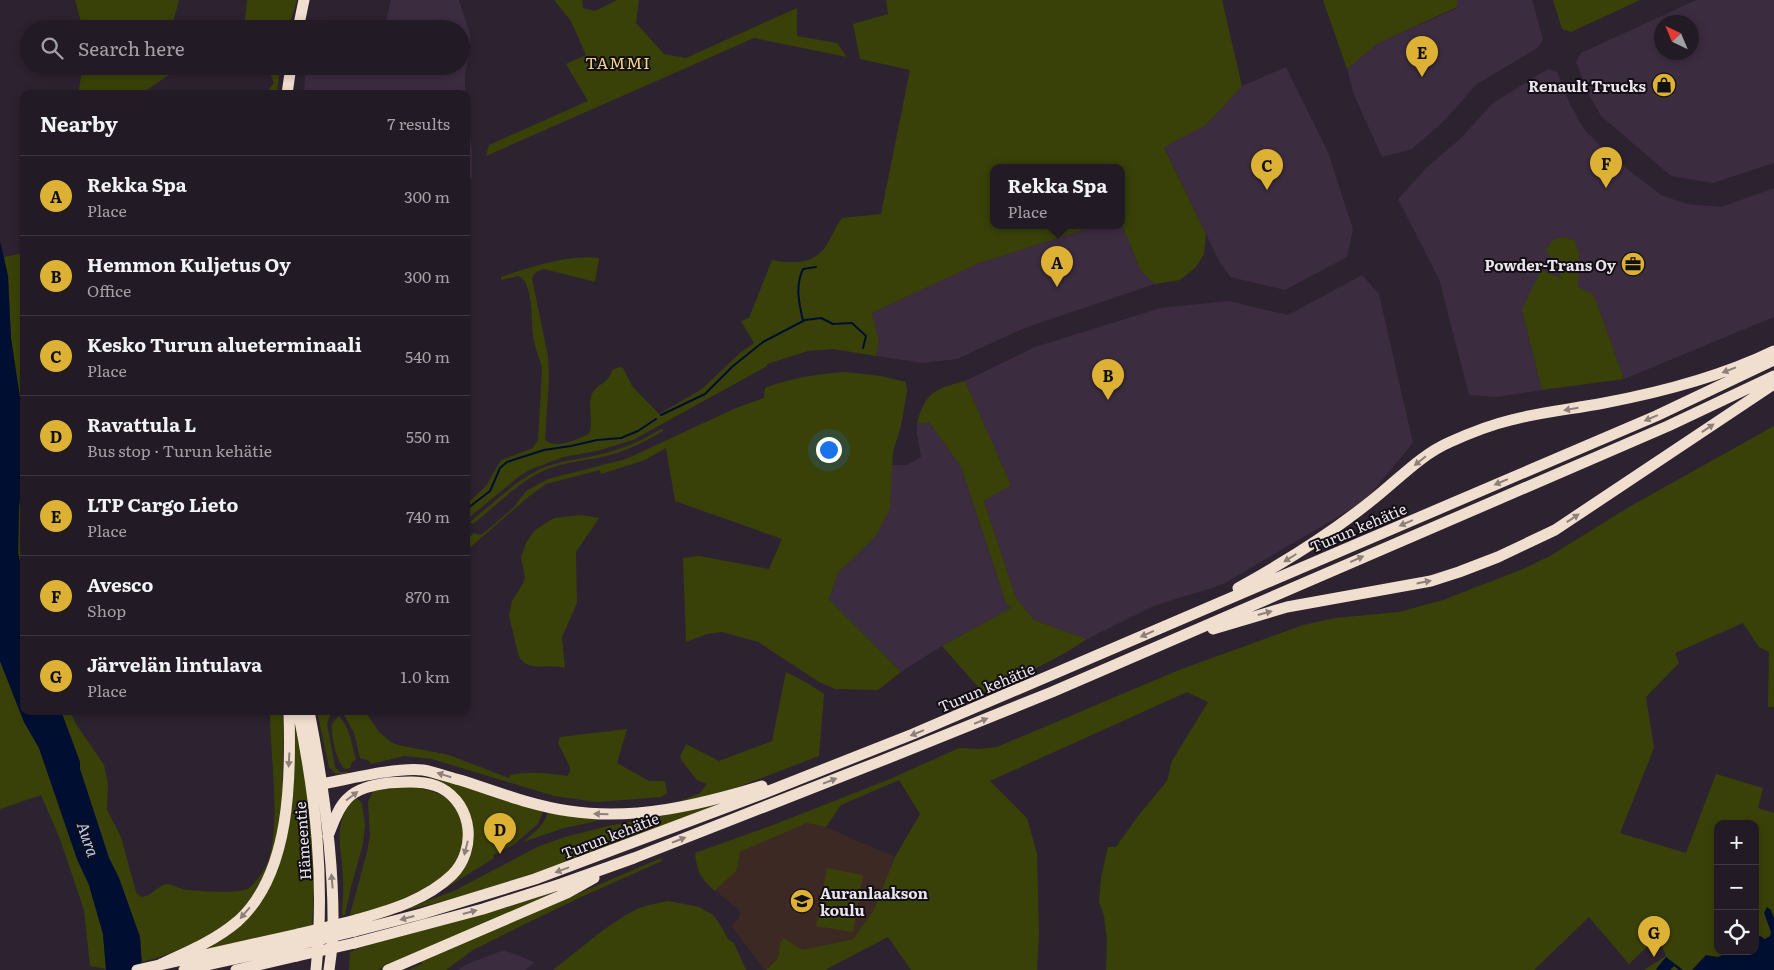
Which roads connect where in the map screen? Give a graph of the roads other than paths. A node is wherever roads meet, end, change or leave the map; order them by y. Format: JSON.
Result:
{"nodes":[{"id":1,"x":304,"y":0,"type":"edge"},
{"id":2,"x":300,"y":20,"type":"edge"},
{"id":3,"x":290,"y":75,"type":"edge"},
{"id":4,"x":288,"y":90,"type":"edge"},
{"id":5,"x":1774,"y":351,"type":"edge"},
{"id":6,"x":1774,"y":360,"type":"edge"},
{"id":7,"x":1774,"y":376,"type":"edge"},
{"id":8,"x":1774,"y":384,"type":"edge"},
{"id":9,"x":1191,"y":615,"type":"junction"},
{"id":10,"x":1136,"y":655,"type":"junction"},
{"id":11,"x":289,"y":715,"type":"edge"},
{"id":12,"x":299,"y":715,"type":"edge"},
{"id":13,"x":309,"y":715,"type":"edge"},
{"id":14,"x":819,"y":770,"type":"junction"},
{"id":15,"x":318,"y":786,"type":"junction"},
{"id":16,"x":328,"y":836,"type":"junction"},
{"id":17,"x":634,"y":858,"type":"junction"},
{"id":18,"x":356,"y":932,"type":"junction"},
{"id":19,"x":297,"y":945,"type":"junction"},
{"id":20,"x":161,"y":964,"type":"junction"},
{"id":21,"x":317,"y":969,"type":"edge"},
{"id":22,"x":137,"y":970,"type":"edge"},
{"id":23,"x":184,"y":970,"type":"edge"},
{"id":24,"x":236,"y":970,"type":"edge"},
{"id":25,"x":329,"y":970,"type":"edge"},
{"id":26,"x":388,"y":970,"type":"edge"}],
"edges":[{"from":1,"to":2,"type":"highway"},
{"from":3,"to":4,"type":"highway"},
{"from":5,"to":9,"type":"highway","one_way":true},
{"from":6,"to":9,"type":"highway","name":"Turun kehätie","one_way":true},
{"from":10,"to":7,"type":"highway","name":"Turun kehätie","one_way":true},
{"from":10,"to":8,"type":"highway","one_way":true},
{"from":9,"to":14,"type":"highway","name":"Turun kehätie","one_way":true},
{"from":17,"to":10,"type":"highway","name":"Turun kehätie","one_way":true},
{"from":11,"to":20,"type":"highway","one_way":true},
{"from":12,"to":15,"type":"highway","name":"Hämeentie"},
{"from":13,"to":15,"type":"highway","name":"Hämeentie"},
{"from":14,"to":15,"type":"highway","one_way":true},
{"from":14,"to":18,"type":"highway","name":"Turun kehätie","one_way":true},
{"from":15,"to":16,"type":"highway","name":"Hämeentie"},
{"from":15,"to":21,"type":"highway","name":"Hämeentie"},
{"from":16,"to":18,"type":"highway","one_way":true},
{"from":25,"to":16,"type":"highway","name":"Hämeentie","one_way":true},
{"from":18,"to":17,"type":"highway","name":"Turun kehätie","one_way":true},
{"from":17,"to":26,"type":"highway"},
{"from":18,"to":19,"type":"highway","name":"Turun kehätie","bridge":true},
{"from":18,"to":19,"type":"highway","bridge":true},
{"from":19,"to":20,"type":"highway"},
{"from":19,"to":23,"type":"highway","name":"Turun kehätie"},
{"from":19,"to":24,"type":"highway","name":"Turun kehätie"},
{"from":20,"to":22,"type":"highway"}]}
